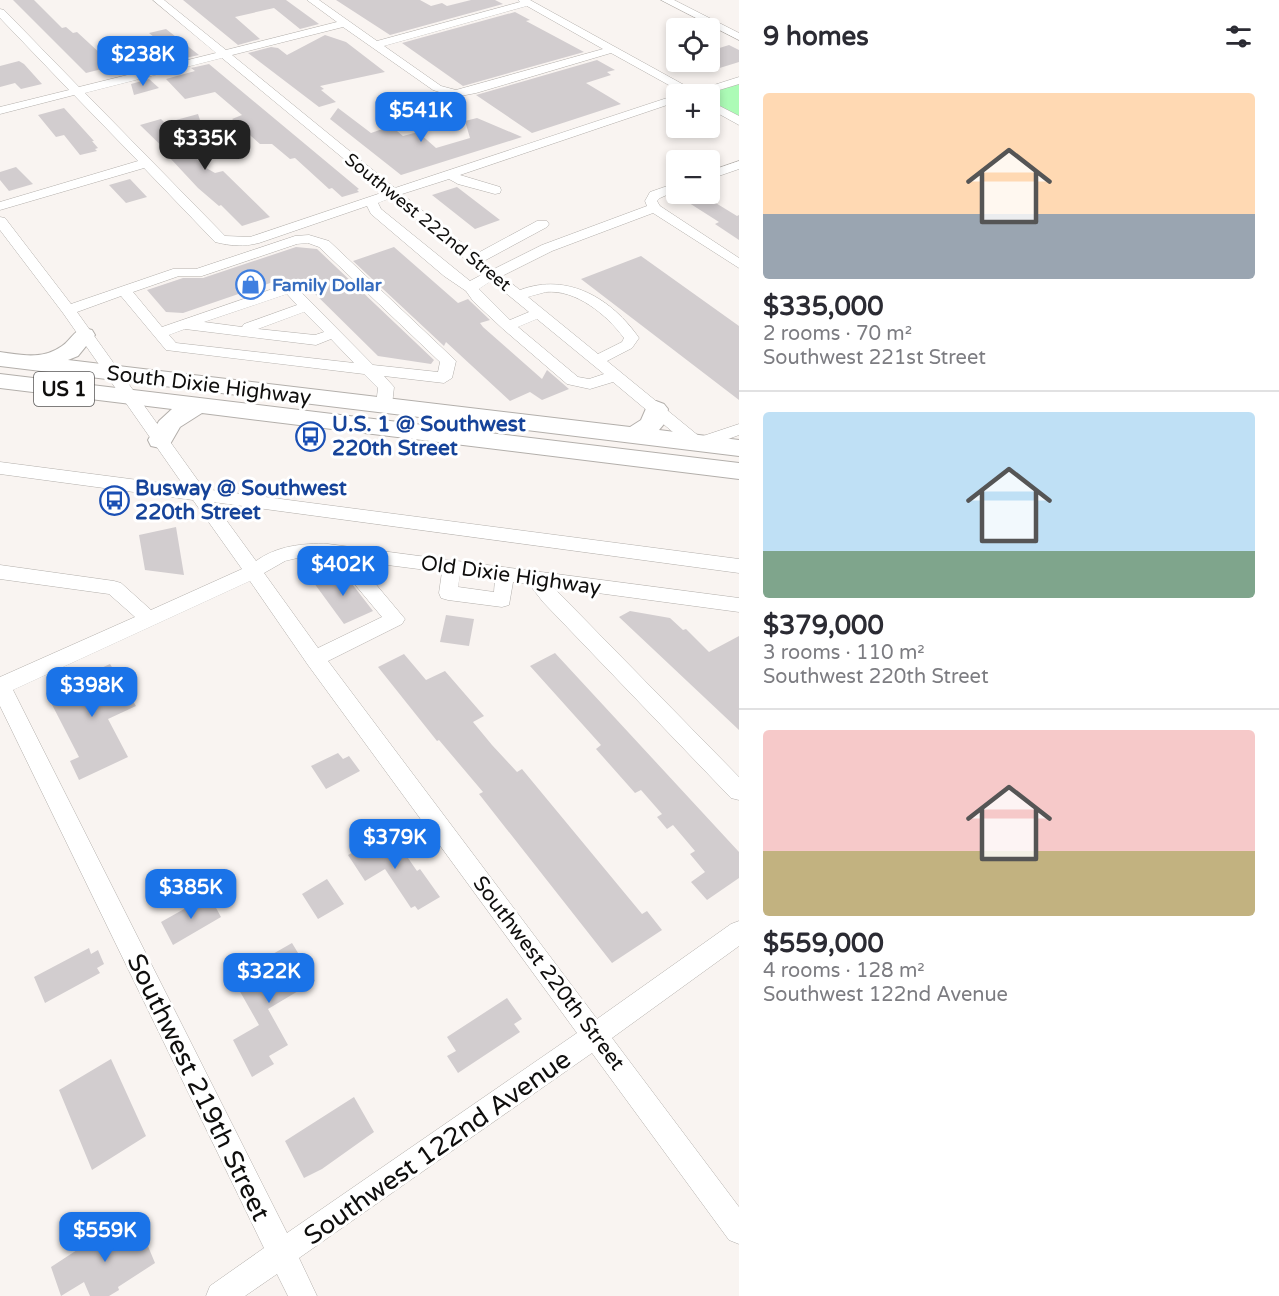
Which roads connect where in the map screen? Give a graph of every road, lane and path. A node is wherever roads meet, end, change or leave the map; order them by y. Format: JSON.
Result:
{"nodes":[{"id":1,"x":158,"y":0,"type":"edge"},
{"id":2,"x":329,"y":0,"type":"edge"},
{"id":3,"x":666,"y":0,"type":"edge"},
{"id":4,"x":315,"y":2,"type":"edge"},
{"id":5,"x":525,"y":2,"type":"edge"},
{"id":6,"x":0,"y":12,"type":"edge"},
{"id":7,"x":345,"y":23,"type":"junction"},
{"id":8,"x":739,"y":37,"type":"edge"},
{"id":9,"x":375,"y":45,"type":"junction"},
{"id":10,"x":611,"y":50,"type":"junction"},
{"id":11,"x":222,"y":54,"type":"junction"},
{"id":12,"x":739,"y":80,"type":"edge"},
{"id":13,"x":675,"y":84,"type":"edge"},
{"id":14,"x":720,"y":86,"type":"edge"},
{"id":15,"x":77,"y":91,"type":"junction"},
{"id":16,"x":666,"y":101,"type":"edge"},
{"id":17,"x":720,"y":110,"type":"edge"},
{"id":18,"x":0,"y":111,"type":"edge"},
{"id":19,"x":739,"y":121,"type":"edge"},
{"id":20,"x":146,"y":163,"type":"junction"},
{"id":21,"x":739,"y":165,"type":"edge"},
{"id":22,"x":720,"y":172,"type":"edge"},
{"id":23,"x":448,"y":173,"type":"junction"},
{"id":24,"x":495,"y":190,"type":"dead end"},
{"id":25,"x":666,"y":191,"type":"edge"},
{"id":26,"x":392,"y":193,"type":"junction"},
{"id":27,"x":370,"y":200,"type":"junction"},
{"id":28,"x":652,"y":204,"type":"junction"},
{"id":29,"x":0,"y":206,"type":"edge"},
{"id":30,"x":0,"y":221,"type":"edge"},
{"id":31,"x":542,"y":224,"type":"dead end"},
{"id":32,"x":475,"y":260,"type":"junction"},
{"id":33,"x":739,"y":264,"type":"edge"},
{"id":34,"x":492,"y":274,"type":"junction"},
{"id":35,"x":471,"y":288,"type":"junction"},
{"id":36,"x":124,"y":291,"type":"junction"},
{"id":37,"x":519,"y":296,"type":"junction"},
{"id":38,"x":307,"y":306,"type":"junction"},
{"id":39,"x":68,"y":310,"type":"junction"},
{"id":40,"x":540,"y":313,"type":"junction"},
{"id":41,"x":183,"y":324,"type":"junction"},
{"id":42,"x":508,"y":326,"type":"junction"},
{"id":43,"x":247,"y":332,"type":"junction"},
{"id":44,"x":159,"y":333,"type":"junction"},
{"id":45,"x":334,"y":333,"type":"junction"},
{"id":46,"x":84,"y":335,"type":"junction"},
{"id":47,"x":238,"y":355,"type":"junction"},
{"id":48,"x":0,"y":359,"type":"edge"},
{"id":49,"x":597,"y":360,"type":"junction"},
{"id":50,"x":41,"y":364,"type":"junction"},
{"id":51,"x":370,"y":370,"type":"junction"},
{"id":52,"x":0,"y":371,"type":"edge"},
{"id":53,"x":110,"y":373,"type":"junction"},
{"id":54,"x":615,"y":376,"type":"junction"},
{"id":55,"x":0,"y":381,"type":"edge"},
{"id":56,"x":127,"y":396,"type":"junction"},
{"id":57,"x":201,"y":405,"type":"junction"},
{"id":58,"x":384,"y":405,"type":"junction"},
{"id":59,"x":656,"y":409,"type":"junction"},
{"id":60,"x":739,"y":429,"type":"edge"},
{"id":61,"x":452,"y":436,"type":"junction"},
{"id":62,"x":633,"y":436,"type":"junction"},
{"id":63,"x":160,"y":440,"type":"junction"},
{"id":64,"x":698,"y":444,"type":"junction"},
{"id":65,"x":739,"y":448,"type":"edge"},
{"id":66,"x":0,"y":468,"type":"edge"},
{"id":67,"x":739,"y":471,"type":"edge"},
{"id":68,"x":200,"y":495,"type":"junction"},
{"id":69,"x":357,"y":554,"type":"junction"},
{"id":70,"x":452,"y":566,"type":"junction"},
{"id":71,"x":739,"y":566,"type":"edge"},
{"id":72,"x":0,"y":572,"type":"edge"},
{"id":73,"x":253,"y":572,"type":"junction"},
{"id":74,"x":505,"y":574,"type":"junction"},
{"id":75,"x":535,"y":578,"type":"junction"},
{"id":76,"x":739,"y":605,"type":"edge"},
{"id":77,"x":149,"y":620,"type":"junction"},
{"id":78,"x":315,"y":658,"type":"junction"},
{"id":79,"x":0,"y":686,"type":"edge"},
{"id":80,"x":739,"y":791,"type":"edge"},
{"id":81,"x":739,"y":932,"type":"edge"},
{"id":82,"x":595,"y":1036,"type":"junction"},
{"id":83,"x":739,"y":1230,"type":"edge"},
{"id":84,"x":282,"y":1255,"type":"junction"},
{"id":85,"x":220,"y":1296,"type":"edge"},
{"id":86,"x":303,"y":1296,"type":"edge"}],
"edges":[{"from":1,"to":11,"type":"street","name":"Southwest 222nd Street"},
{"from":2,"to":4,"type":"street"},
{"from":3,"to":8,"type":"street"},
{"from":4,"to":7,"type":"street"},
{"from":5,"to":9,"type":"street"},
{"from":5,"to":10,"type":"street"},
{"from":6,"to":15,"type":"street"},
{"from":7,"to":9,"type":"street"},
{"from":7,"to":11,"type":"street"},
{"from":9,"to":10,"type":"street"},
{"from":10,"to":13,"type":"street"},
{"from":11,"to":15,"type":"street"},
{"from":11,"to":26,"type":"street","name":"Southwest 222nd Street"},
{"from":12,"to":14,"type":"street"},
{"from":15,"to":18,"type":"street"},
{"from":15,"to":20,"type":"street"},
{"from":16,"to":23,"type":"street"},
{"from":17,"to":19,"type":"street"},
{"from":20,"to":27,"type":"street"},
{"from":20,"to":29,"type":"street"},
{"from":21,"to":22,"type":"street"},
{"from":23,"to":24,"type":"street"},
{"from":23,"to":26,"type":"street"},
{"from":25,"to":28,"type":"street"},
{"from":26,"to":27,"type":"street"},
{"from":26,"to":32,"type":"street","name":"Southwest 222nd Street"},
{"from":27,"to":35,"type":"street"},
{"from":28,"to":33,"type":"street"},
{"from":28,"to":34,"type":"street"},
{"from":30,"to":39,"type":"street","name":"Southwest 220th Street"},
{"from":31,"to":32,"type":"street"},
{"from":32,"to":34,"type":"street","name":"Southwest 222nd Street"},
{"from":34,"to":35,"type":"street"},
{"from":34,"to":37,"type":"street","name":"Southwest 222nd Street"},
{"from":35,"to":42,"type":"street"},
{"from":36,"to":39,"type":"street"},
{"from":36,"to":44,"type":"street"},
{"from":36,"to":51,"type":"street"},
{"from":37,"to":40,"type":"street","name":"Southwest 222nd Street"},
{"from":37,"to":49,"type":"street"},
{"from":38,"to":41,"type":"street"},
{"from":38,"to":43,"type":"street"},
{"from":38,"to":45,"type":"street"},
{"from":39,"to":46,"type":"street","name":"Southwest 220th Street"},
{"from":40,"to":42,"type":"street"},
{"from":40,"to":49,"type":"street","name":"Southwest 222nd Street"},
{"from":41,"to":43,"type":"street"},
{"from":41,"to":44,"type":"street"},
{"from":42,"to":54,"type":"street"},
{"from":43,"to":45,"type":"street"},
{"from":43,"to":47,"type":"street"},
{"from":44,"to":47,"type":"street"},
{"from":45,"to":51,"type":"street"},
{"from":46,"to":50,"type":"highway"},
{"from":46,"to":53,"type":"street","name":"Southwest 220th Street"},
{"from":47,"to":51,"type":"street"},
{"from":48,"to":50,"type":"highway","name":"South Dixie Highway","number":"US 1"},
{"from":49,"to":54,"type":"street","name":"Southwest 222nd Street"},
{"from":50,"to":53,"type":"highway","name":"South Dixie Highway","number":"US 1"},
{"from":51,"to":58,"type":"street"},
{"from":52,"to":53,"type":"highway"},
{"from":53,"to":56,"type":"street","name":"Southwest 220th Street"},
{"from":53,"to":58,"type":"highway","name":"South Dixie Highway","number":"US 1"},
{"from":54,"to":59,"type":"street","name":"Southwest 222nd Street"},
{"from":55,"to":56,"type":"highway","name":"South Dixie Highway","number":"US 1"},
{"from":56,"to":57,"type":"highway","name":"South Dixie Highway","number":"US 1"},
{"from":56,"to":58,"type":"highway"},
{"from":56,"to":63,"type":"street","name":"Southwest 220th Street"},
{"from":57,"to":61,"type":"highway","name":"South Dixie Highway","number":"US 1"},
{"from":57,"to":63,"type":"highway"},
{"from":58,"to":62,"type":"highway","name":"South Dixie Highway","number":"US 1"},
{"from":59,"to":62,"type":"highway"},
{"from":59,"to":64,"type":"street","name":"Southwest 222nd Street"},
{"from":60,"to":64,"type":"street"},
{"from":61,"to":64,"type":"highway"},
{"from":61,"to":67,"type":"highway","name":"South Dixie Highway","number":"US 1"},
{"from":62,"to":64,"type":"highway","name":"South Dixie Highway","number":"US 1"},
{"from":63,"to":68,"type":"street","name":"Southwest 220th Street"},
{"from":64,"to":65,"type":"highway","name":"South Dixie Highway","number":"US 1"},
{"from":64,"to":67,"type":"highway"},
{"from":66,"to":68,"type":"street"},
{"from":68,"to":71,"type":"street"},
{"from":68,"to":73,"type":"street","name":"Southwest 220th Street"},
{"from":69,"to":70,"type":"street","name":"Old Dixie Highway"},
{"from":69,"to":73,"type":"street","name":"Old Dixie Highway"},
{"from":69,"to":78,"type":"street"},
{"from":70,"to":74,"type":"street","name":"Old Dixie Highway"},
{"from":70,"to":74,"type":"street"},
{"from":72,"to":77,"type":"street"},
{"from":73,"to":77,"type":"street","name":"Old Dixie Highway"},
{"from":73,"to":78,"type":"street","name":"Southwest 220th Street"},
{"from":74,"to":75,"type":"street","name":"Old Dixie Highway"},
{"from":75,"to":76,"type":"street","name":"Old Dixie Highway"},
{"from":75,"to":80,"type":"street"},
{"from":77,"to":79,"type":"street","name":"Old Dixie Highway"},
{"from":78,"to":82,"type":"street","name":"Southwest 220th Street"},
{"from":79,"to":84,"type":"street","name":"Southwest 219th Street"},
{"from":81,"to":82,"type":"street","name":"Southwest 122nd Avenue"},
{"from":82,"to":83,"type":"street","name":"Southwest 220th Street"},
{"from":82,"to":84,"type":"street","name":"Southwest 122nd Avenue"},
{"from":84,"to":85,"type":"street","name":"Southwest 122nd Avenue"},
{"from":84,"to":86,"type":"street","name":"Southwest 219th Street"}]}
